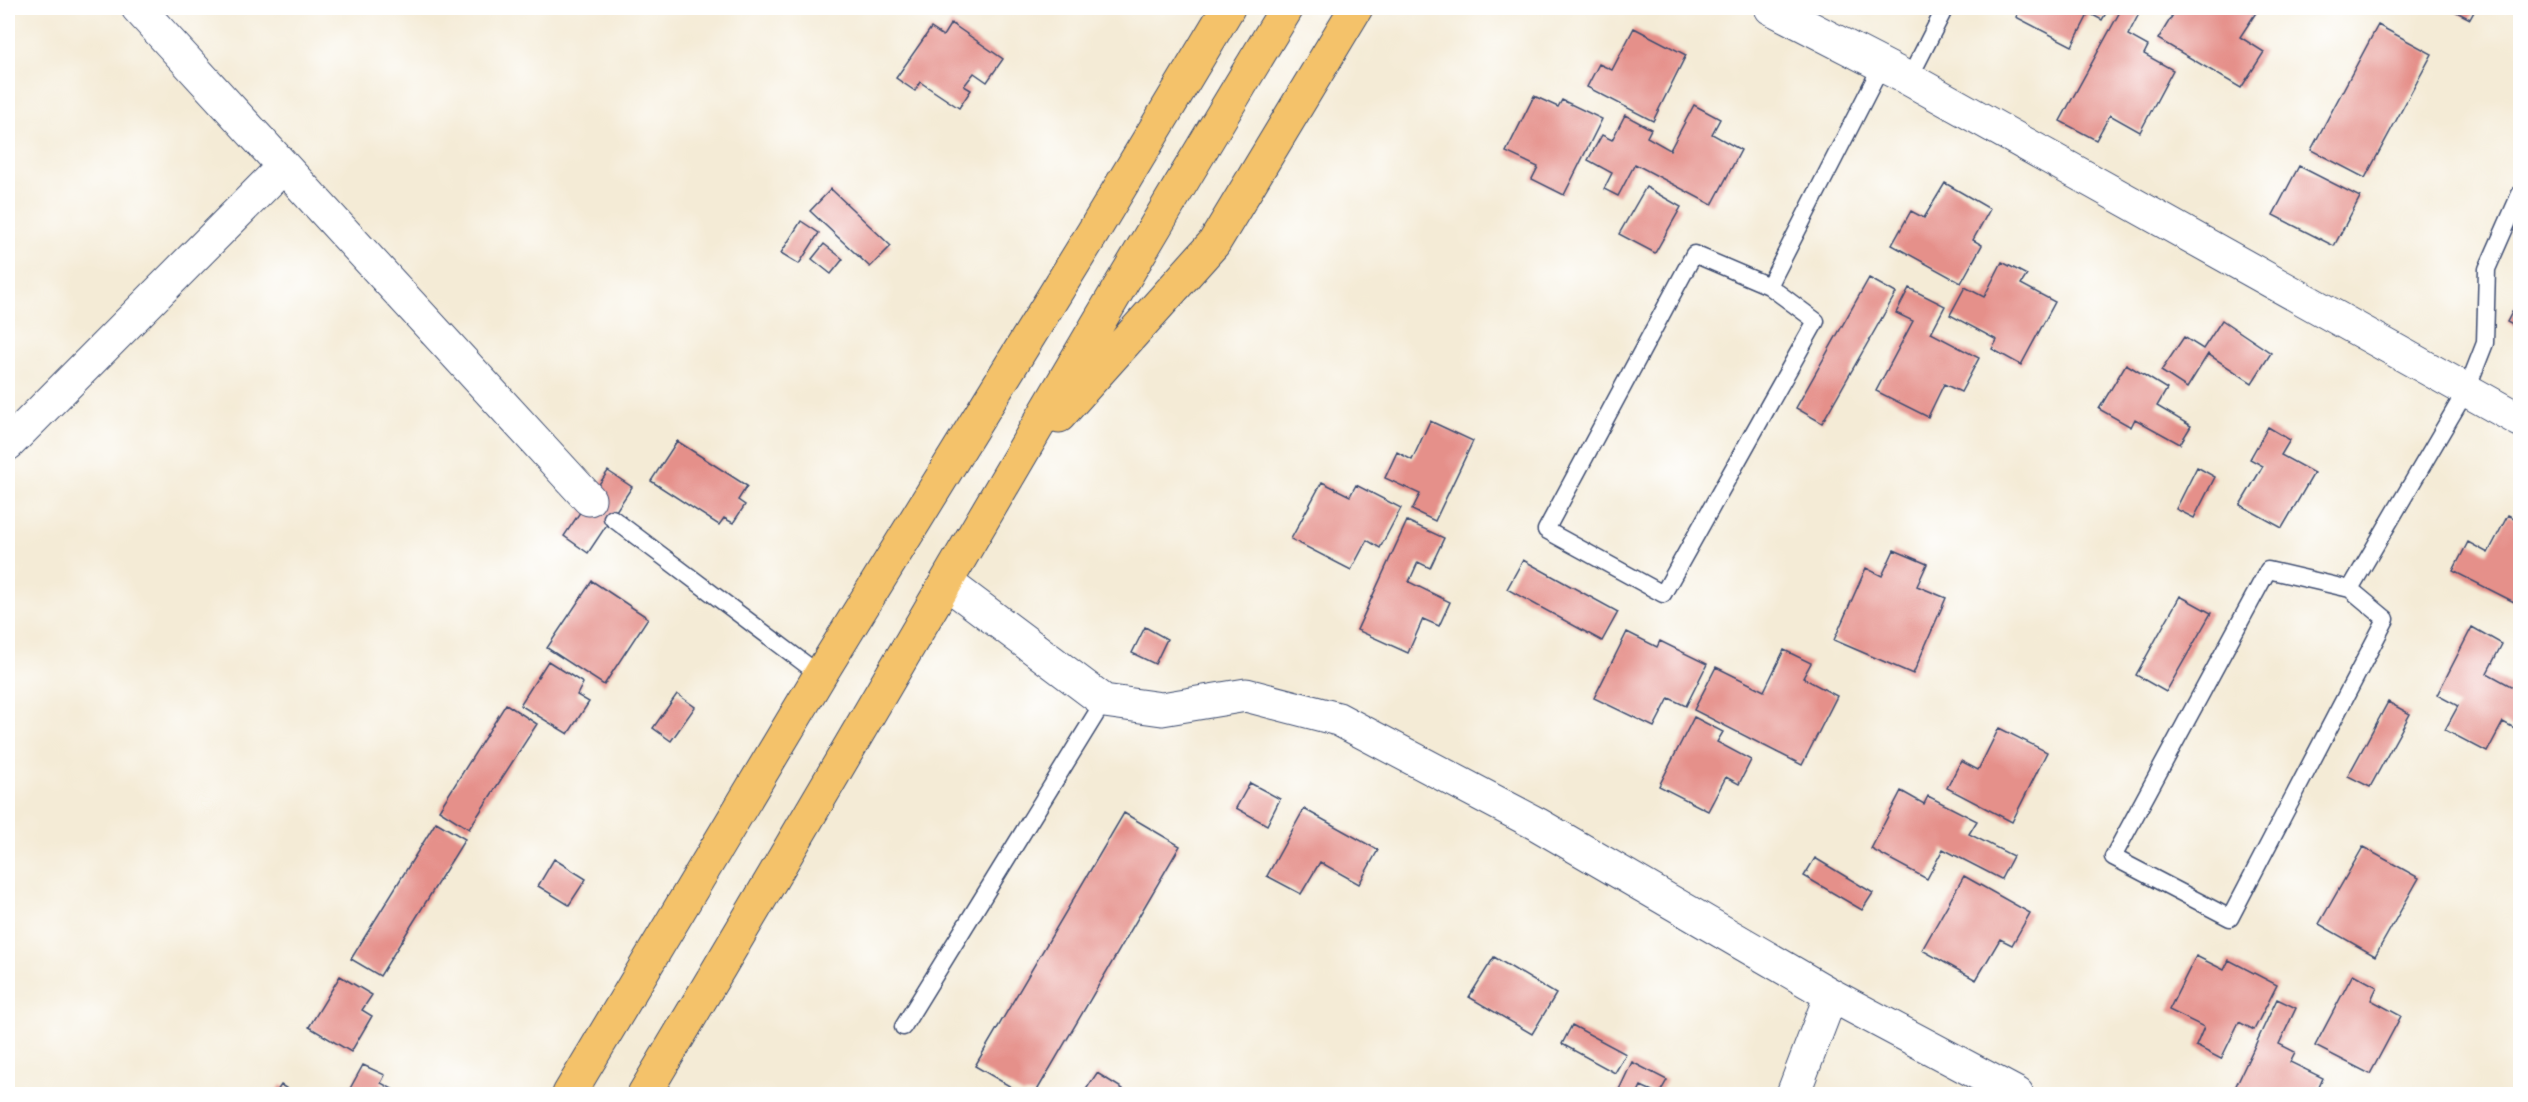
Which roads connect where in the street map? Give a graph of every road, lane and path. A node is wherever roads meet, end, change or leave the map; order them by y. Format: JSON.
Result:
{"nodes":[{"id":1,"x":138,"y":8,"type":"edge"},
{"id":2,"x":1228,"y":8,"type":"edge"},
{"id":3,"x":1287,"y":8,"type":"edge"},
{"id":4,"x":1356,"y":8,"type":"edge"},
{"id":5,"x":1771,"y":8,"type":"edge"},
{"id":6,"x":1945,"y":8,"type":"edge"},
{"id":7,"x":1896,"y":72,"type":"junction"},
{"id":8,"x":283,"y":167,"type":"junction"},
{"id":9,"x":2520,"y":194,"type":"edge"},
{"id":10,"x":1768,"y":286,"type":"junction"},
{"id":11,"x":2467,"y":389,"type":"junction"},
{"id":12,"x":2520,"y":420,"type":"edge"},
{"id":13,"x":8,"y":444,"type":"edge"},
{"id":14,"x":1008,"y":473,"type":"junction"},
{"id":15,"x":600,"y":508,"type":"joint"},
{"id":16,"x":946,"y":583,"type":"junction"},
{"id":17,"x":2350,"y":589,"type":"junction"},
{"id":18,"x":820,"y":675,"type":"junction"},
{"id":19,"x":1104,"y":701,"type":"junction"},
{"id":20,"x":1831,"y":995,"type":"junction"},
{"id":21,"x":903,"y":1027,"type":"dead end"},
{"id":22,"x":569,"y":1095,"type":"edge"},
{"id":23,"x":644,"y":1095,"type":"edge"},
{"id":24,"x":1793,"y":1095,"type":"edge"},
{"id":25,"x":2018,"y":1095,"type":"edge"}],
"edges":[{"from":1,"to":8,"type":"street"},
{"from":2,"to":18,"type":"main road"},
{"from":3,"to":14,"type":"main road"},
{"from":4,"to":14,"type":"main road"},
{"from":5,"to":7,"type":"street"},
{"from":6,"to":7,"type":"lane"},
{"from":7,"to":10,"type":"lane"},
{"from":7,"to":11,"type":"street"},
{"from":8,"to":13,"type":"street"},
{"from":8,"to":15,"type":"street"},
{"from":9,"to":11,"type":"lane"},
{"from":10,"to":10,"type":"lane"},
{"from":11,"to":12,"type":"street"},
{"from":11,"to":17,"type":"lane"},
{"from":14,"to":16,"type":"main road"},
{"from":15,"to":18,"type":"lane"},
{"from":16,"to":19,"type":"street"},
{"from":16,"to":23,"type":"main road"},
{"from":17,"to":17,"type":"lane"},
{"from":18,"to":22,"type":"main road"},
{"from":19,"to":20,"type":"street"},
{"from":19,"to":21,"type":"lane"},
{"from":20,"to":24,"type":"street"},
{"from":20,"to":25,"type":"street"}]}
